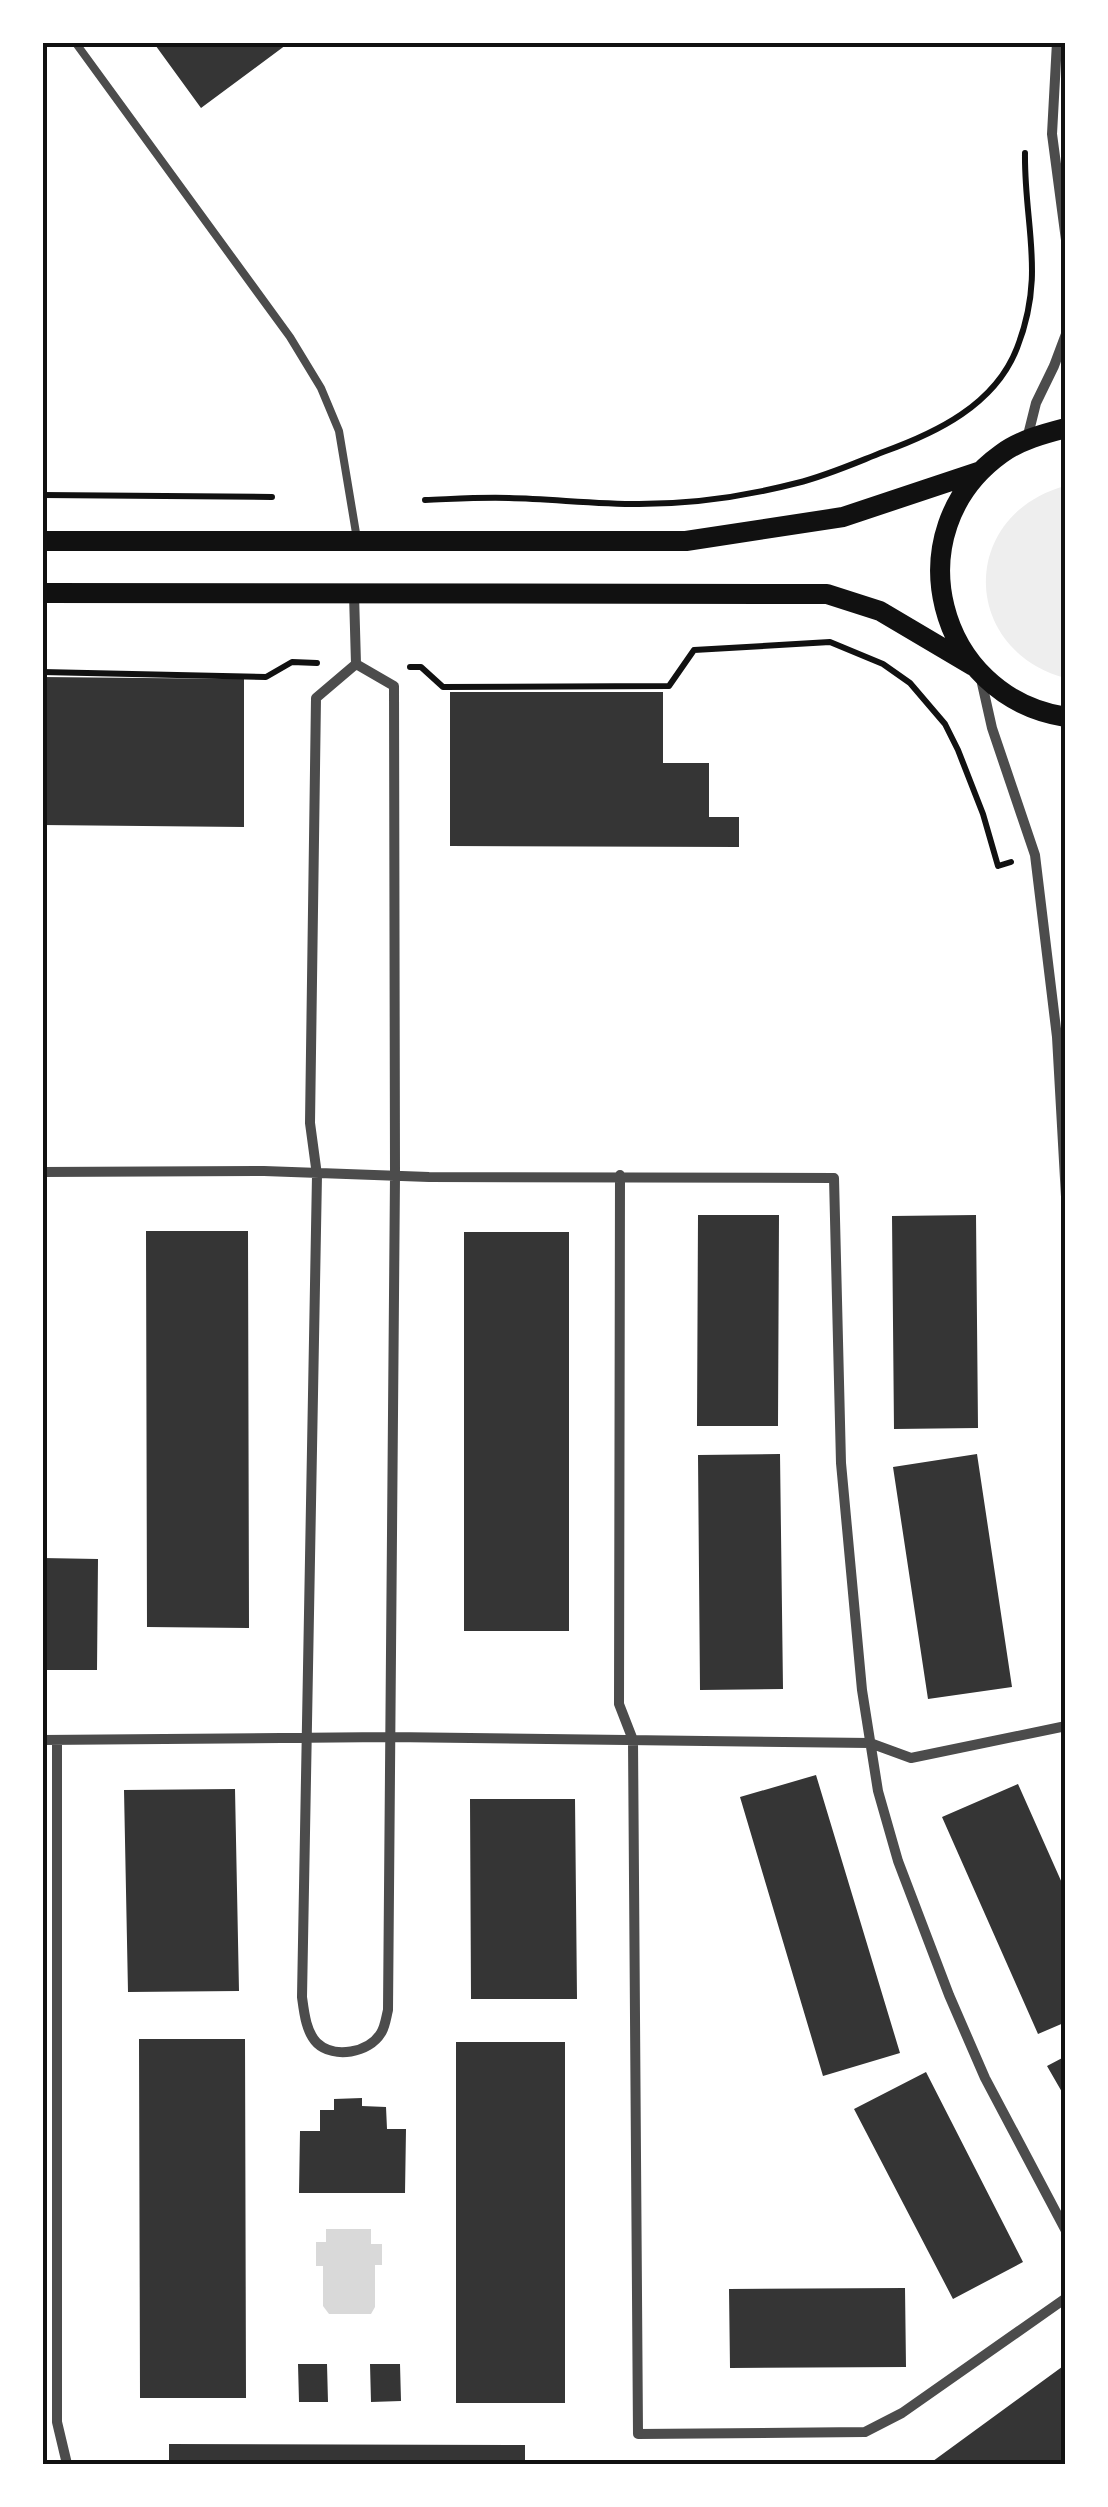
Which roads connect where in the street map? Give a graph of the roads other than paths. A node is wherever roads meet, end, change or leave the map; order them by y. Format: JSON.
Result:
{"nodes":[{"id":1,"x":75,"y":42,"type":"edge"},
{"id":2,"x":1057,"y":42,"type":"edge"},
{"id":3,"x":1066,"y":240,"type":"edge"},
{"id":4,"x":1066,"y":334,"type":"edge"},
{"id":5,"x":1066,"y":428,"type":"edge"},
{"id":6,"x":1027,"y":439,"type":"junction"},
{"id":7,"x":981,"y":471,"type":"junction"},
{"id":8,"x":42,"y":541,"type":"edge"},
{"id":9,"x":358,"y":542,"type":"junction"},
{"id":10,"x":42,"y":593,"type":"edge"},
{"id":11,"x":354,"y":594,"type":"junction"},
{"id":12,"x":356,"y":664,"type":"junction"},
{"id":13,"x":977,"y":670,"type":"junction"},
{"id":14,"x":1066,"y":717,"type":"edge"},
{"id":15,"x":42,"y":1172,"type":"edge"},
{"id":16,"x":317,"y":1175,"type":"junction"},
{"id":17,"x":620,"y":1175,"type":"junction"},
{"id":18,"x":395,"y":1176,"type":"junction"},
{"id":19,"x":1066,"y":1198,"type":"edge"},
{"id":20,"x":1066,"y":1726,"type":"edge"},
{"id":21,"x":304,"y":1736,"type":"junction"},
{"id":22,"x":390,"y":1736,"type":"junction"},
{"id":23,"x":42,"y":1740,"type":"edge"},
{"id":24,"x":57,"y":1740,"type":"junction"},
{"id":25,"x":633,"y":1740,"type":"junction"},
{"id":26,"x":870,"y":1742,"type":"junction"},
{"id":27,"x":42,"y":1965,"type":"edge"},
{"id":28,"x":59,"y":1965,"type":"junction"},
{"id":29,"x":1066,"y":2231,"type":"edge"},
{"id":30,"x":1066,"y":2298,"type":"edge"},
{"id":31,"x":66,"y":2464,"type":"edge"}],
"edges":[{"from":1,"to":9,"type":"lane"},
{"from":2,"to":3,"type":"street"},
{"from":4,"to":6,"type":"street"},
{"from":5,"to":6,"type":"main road"},
{"from":6,"to":7,"type":"main road"},
{"from":7,"to":9,"type":"main road"},
{"from":7,"to":13,"type":"main road"},
{"from":8,"to":9,"type":"main road"},
{"from":10,"to":11,"type":"main road"},
{"from":11,"to":12,"type":"street"},
{"from":11,"to":13,"type":"main road"},
{"from":12,"to":16,"type":"street"},
{"from":12,"to":18,"type":"street"},
{"from":13,"to":14,"type":"main road"},
{"from":13,"to":19,"type":"street"},
{"from":15,"to":16,"type":"street"},
{"from":16,"to":18,"type":"street"},
{"from":16,"to":21,"type":"street"},
{"from":17,"to":18,"type":"street"},
{"from":17,"to":25,"type":"street"},
{"from":17,"to":26,"type":"street"},
{"from":18,"to":22,"type":"street"},
{"from":20,"to":26,"type":"street"},
{"from":21,"to":22,"type":"street"},
{"from":21,"to":22,"type":"street"},
{"from":21,"to":24,"type":"street"},
{"from":22,"to":25,"type":"street"},
{"from":23,"to":24,"type":"street"},
{"from":24,"to":28,"type":"street"},
{"from":25,"to":26,"type":"street"},
{"from":25,"to":30,"type":"street"},
{"from":26,"to":29,"type":"street"},
{"from":27,"to":28,"type":"street"},
{"from":28,"to":31,"type":"street"}]}
